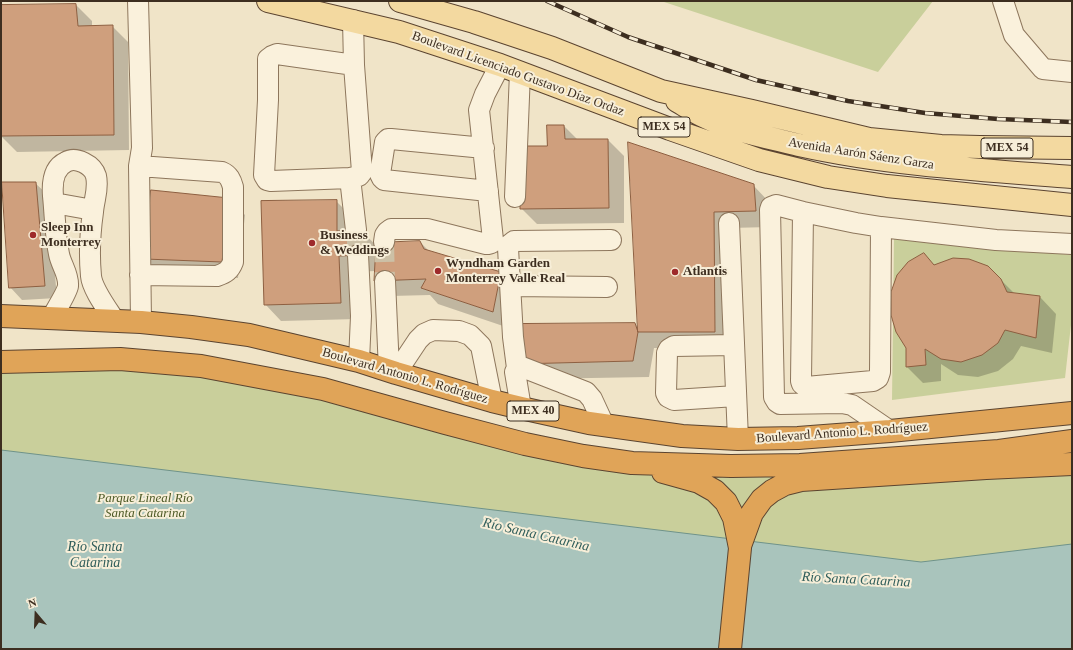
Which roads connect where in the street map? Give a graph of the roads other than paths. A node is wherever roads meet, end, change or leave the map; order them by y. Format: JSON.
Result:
{"nodes":[{"id":1,"x":138,"y":1,"type":"edge"},
{"id":2,"x":268,"y":1,"type":"edge"},
{"id":3,"x":400,"y":1,"type":"edge"},
{"id":4,"x":1004,"y":1,"type":"edge"},
{"id":5,"x":353,"y":20,"type":"junction"},
{"id":6,"x":354,"y":65,"type":"junction"},
{"id":7,"x":510,"y":68,"type":"junction"},
{"id":8,"x":1072,"y":72,"type":"edge"},
{"id":9,"x":661,"y":91,"type":"junction"},
{"id":10,"x":484,"y":148,"type":"junction"},
{"id":11,"x":1072,"y":148,"type":"edge"},
{"id":12,"x":139,"y":166,"type":"junction"},
{"id":13,"x":1072,"y":177,"type":"edge"},
{"id":14,"x":350,"y":178,"type":"junction"},
{"id":15,"x":488,"y":191,"type":"junction"},
{"id":16,"x":514,"y":197,"type":"dead end"},
{"id":17,"x":54,"y":203,"type":"junction"},
{"id":18,"x":1072,"y":205,"type":"edge"},
{"id":19,"x":93,"y":210,"type":"junction"},
{"id":20,"x":803,"y":212,"type":"junction"},
{"id":21,"x":729,"y":223,"type":"dead end"},
{"id":22,"x":882,"y":227,"type":"junction"},
{"id":23,"x":356,"y":230,"type":"tunnel mouth"},
{"id":24,"x":611,"y":240,"type":"dead end"},
{"id":25,"x":384,"y":242,"type":"tunnel mouth"},
{"id":26,"x":1072,"y":244,"type":"edge"},
{"id":27,"x":358,"y":255,"type":"tunnel mouth"},
{"id":28,"x":140,"y":275,"type":"junction"},
{"id":29,"x":91,"y":277,"type":"junction"},
{"id":30,"x":68,"y":279,"type":"junction"},
{"id":31,"x":385,"y":280,"type":"tunnel mouth"},
{"id":32,"x":510,"y":286,"type":"junction"},
{"id":33,"x":607,"y":287,"type":"dead end"},
{"id":34,"x":1,"y":316,"type":"edge"},
{"id":35,"x":361,"y":316,"type":"junction"},
{"id":36,"x":52,"y":319,"type":"junction"},
{"id":37,"x":114,"y":321,"type":"junction"},
{"id":38,"x":141,"y":322,"type":"junction"},
{"id":39,"x":387,"y":322,"type":"junction"},
{"id":40,"x":734,"y":345,"type":"junction"},
{"id":41,"x":360,"y":361,"type":"junction"},
{"id":42,"x":1,"y":362,"type":"edge"},
{"id":43,"x":517,"y":368,"type":"junction"},
{"id":44,"x":392,"y":372,"type":"junction"},
{"id":45,"x":736,"y":396,"type":"junction"},
{"id":46,"x":492,"y":401,"type":"junction"},
{"id":47,"x":521,"y":408,"type":"junction"},
{"id":48,"x":1072,"y":413,"type":"edge"},
{"id":49,"x":604,"y":425,"type":"junction"},
{"id":50,"x":890,"y":431,"type":"junction"},
{"id":51,"x":738,"y":439,"type":"junction"},
{"id":52,"x":1072,"y":441,"type":"edge"},
{"id":53,"x":632,"y":463,"type":"junction"},
{"id":54,"x":1072,"y":464,"type":"edge"},
{"id":55,"x":740,"y":547,"type":"junction"},
{"id":56,"x":730,"y":649,"type":"edge"}],
"edges":[{"from":1,"to":12,"type":"lane"},
{"from":2,"to":5,"type":"main road","name":"Boulevard Licenciado Gustavo Díaz Ordaz","number":"MEX 54"},
{"from":3,"to":9,"type":"main road","number":"MEX 54"},
{"from":4,"to":8,"type":"lane"},
{"from":5,"to":6,"type":"lane"},
{"from":5,"to":7,"type":"main road","name":"Boulevard Licenciado Gustavo Díaz Ordaz","number":"MEX 54"},
{"from":6,"to":14,"type":"lane"},
{"from":6,"to":14,"type":"lane"},
{"from":7,"to":10,"type":"lane"},
{"from":7,"to":16,"type":"lane"},
{"from":7,"to":18,"type":"main road","name":"Boulevard Licenciado Gustavo Díaz Ordaz","number":"MEX 54"},
{"from":9,"to":11,"type":"main road","number":"MEX 54"},
{"from":9,"to":13,"type":"main road","name":"Avenida Aarón Sáenz Garza"},
{"from":10,"to":15,"type":"lane"},
{"from":10,"to":15,"type":"lane"},
{"from":12,"to":28,"type":"lane"},
{"from":12,"to":28,"type":"lane"},
{"from":14,"to":23,"type":"lane"},
{"from":15,"to":25,"type":"lane"},
{"from":17,"to":19,"type":"lane"},
{"from":17,"to":19,"type":"lane"},
{"from":17,"to":30,"type":"lane"},
{"from":19,"to":29,"type":"lane"},
{"from":20,"to":22,"type":"lane"},
{"from":20,"to":22,"type":"lane"},
{"from":20,"to":50,"type":"lane"},
{"from":21,"to":40,"type":"lane"},
{"from":22,"to":26,"type":"lane"},
{"from":24,"to":32,"type":"lane"},
{"from":27,"to":35,"type":"lane"},
{"from":28,"to":38,"type":"lane"},
{"from":29,"to":30,"type":"lane"},
{"from":29,"to":37,"type":"lane"},
{"from":30,"to":36,"type":"lane"},
{"from":31,"to":39,"type":"lane"},
{"from":32,"to":33,"type":"lane"},
{"from":32,"to":43,"type":"lane"},
{"from":34,"to":36,"type":"highway","name":"Boulevard Antonio L. Rodríguez","number":"MEX 40"},
{"from":35,"to":39,"type":"lane"},
{"from":35,"to":41,"type":"lane"},
{"from":36,"to":37,"type":"highway","name":"Boulevard Antonio L. Rodríguez","number":"MEX 40"},
{"from":37,"to":38,"type":"highway","name":"Boulevard Antonio L. Rodríguez","number":"MEX 40"},
{"from":38,"to":41,"type":"highway","name":"Boulevard Antonio L. Rodríguez","number":"MEX 40"},
{"from":39,"to":44,"type":"lane"},
{"from":40,"to":45,"type":"lane"},
{"from":40,"to":45,"type":"lane"},
{"from":41,"to":44,"type":"highway","name":"Boulevard Antonio L. Rodríguez","number":"MEX 40"},
{"from":42,"to":53,"type":"highway","name":"Boulevard Antonio L. Rodríguez","number":"MEX 40"},
{"from":43,"to":47,"type":"lane"},
{"from":43,"to":49,"type":"lane"},
{"from":44,"to":46,"type":"highway","name":"Boulevard Antonio L. Rodríguez","number":"MEX 40"},
{"from":44,"to":46,"type":"lane"},
{"from":45,"to":51,"type":"lane"},
{"from":46,"to":47,"type":"highway","name":"Boulevard Antonio L. Rodríguez","number":"MEX 40"},
{"from":47,"to":49,"type":"highway","name":"Boulevard Antonio L. Rodríguez","number":"MEX 40"},
{"from":48,"to":50,"type":"highway","name":"Boulevard Antonio L. Rodríguez","number":"MEX 40"},
{"from":49,"to":51,"type":"highway","name":"Boulevard Antonio L. Rodríguez","number":"MEX 40"},
{"from":50,"to":51,"type":"highway","name":"Boulevard Antonio L. Rodríguez","number":"MEX 40"},
{"from":52,"to":53,"type":"highway","name":"Boulevard Antonio L. Rodríguez","number":"MEX 40"},
{"from":53,"to":55,"type":"highway"},
{"from":54,"to":55,"type":"highway"},
{"from":55,"to":56,"type":"highway"}]}
